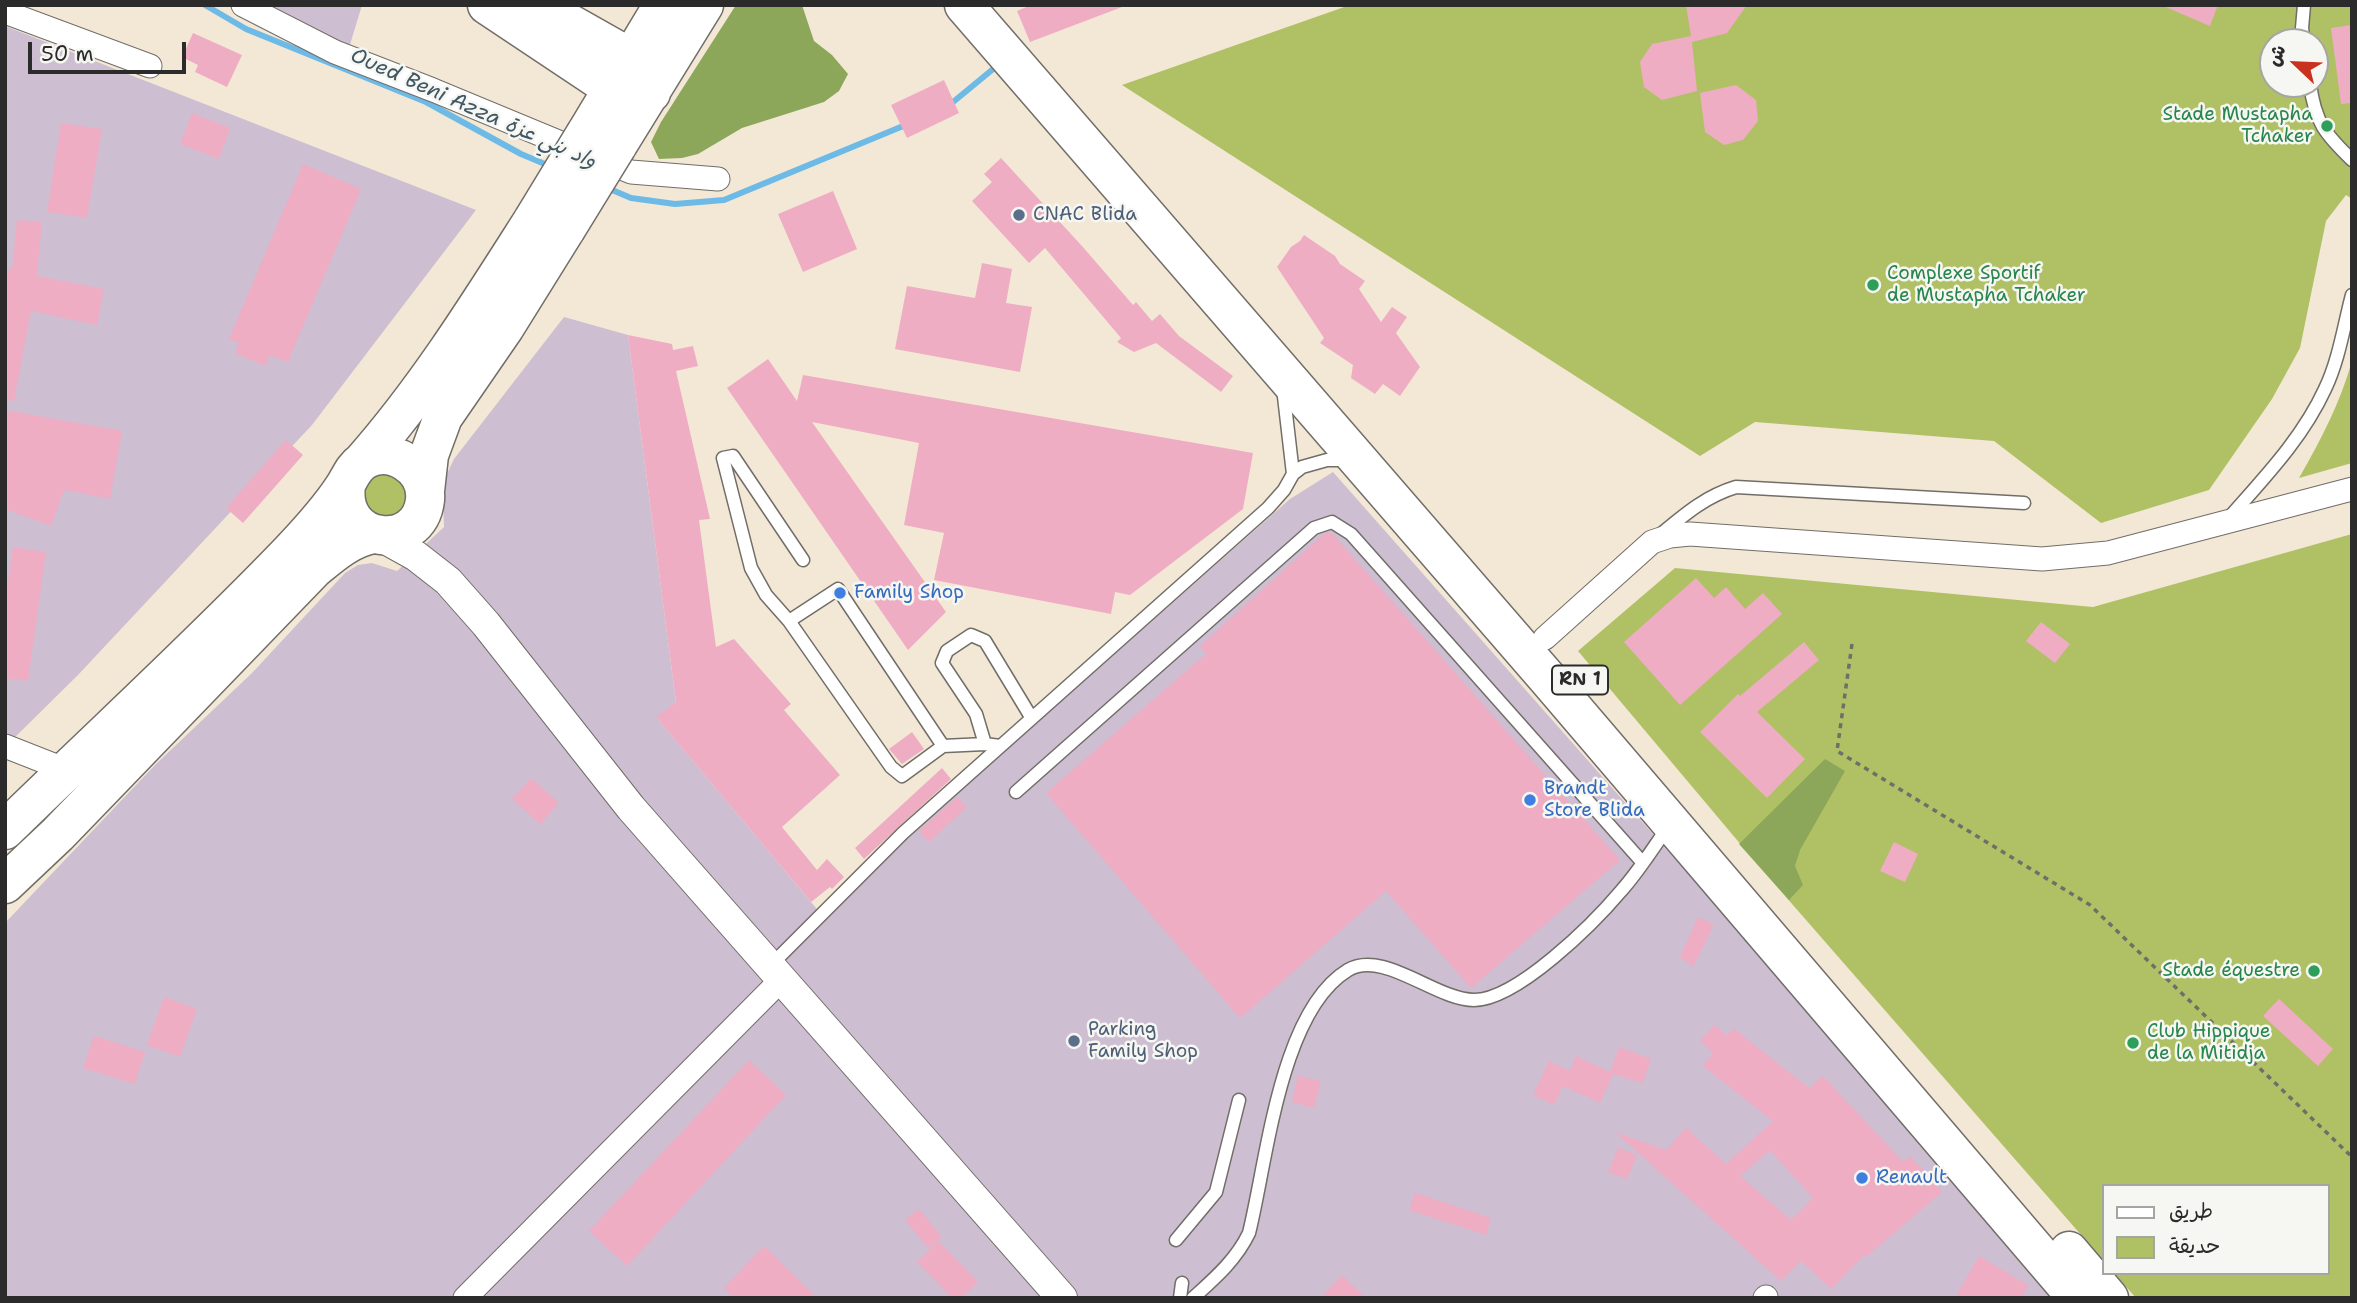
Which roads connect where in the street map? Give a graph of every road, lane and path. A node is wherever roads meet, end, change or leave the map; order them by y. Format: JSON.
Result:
{"nodes":[{"id":1,"x":243,"y":5,"type":"edge"},
{"id":2,"x":487,"y":5,"type":"edge"},
{"id":3,"x":651,"y":5,"type":"edge"},
{"id":4,"x":663,"y":5,"type":"edge"},
{"id":5,"x":704,"y":5,"type":"edge"},
{"id":6,"x":2304,"y":5,"type":"edge"},
{"id":7,"x":5,"y":12,"type":"edge"},
{"id":8,"x":988,"y":14,"type":"edge"},
{"id":9,"x":553,"y":15,"type":"edge"},
{"id":10,"x":2302,"y":28,"type":"edge"},
{"id":11,"x":150,"y":66,"type":"dead end"},
{"id":12,"x":1040,"y":71,"type":"junction"},
{"id":13,"x":622,"y":74,"type":"junction"},
{"id":14,"x":651,"y":93,"type":"junction"},
{"id":15,"x":2312,"y":98,"type":"edge"},
{"id":16,"x":602,"y":139,"type":"junction"},
{"id":17,"x":2352,"y":160,"type":"edge"},
{"id":18,"x":718,"y":180,"type":"dead end"},
{"id":19,"x":549,"y":224,"type":"junction"},
{"id":20,"x":2352,"y":295,"type":"edge"},
{"id":21,"x":1280,"y":370,"type":"junction"},
{"id":22,"x":1358,"y":460,"type":"junction"},
{"id":23,"x":354,"y":473,"type":"junction"},
{"id":24,"x":1293,"y":474,"type":"junction"},
{"id":25,"x":2352,"y":489,"type":"edge"},
{"id":26,"x":425,"y":496,"type":"junction"},
{"id":27,"x":2024,"y":503,"type":"dead end"},
{"id":28,"x":2223,"y":524,"type":"junction"},
{"id":29,"x":377,"y":535,"type":"junction"},
{"id":30,"x":1652,"y":542,"type":"junction"},
{"id":31,"x":803,"y":560,"type":"dead end"},
{"id":32,"x":448,"y":581,"type":"junction"},
{"id":33,"x":789,"y":621,"type":"junction"},
{"id":34,"x":1545,"y":638,"type":"junction"},
{"id":35,"x":1852,"y":644,"type":"dead end"},
{"id":36,"x":1031,"y":718,"type":"junction"},
{"id":37,"x":985,"y":744,"type":"junction"},
{"id":38,"x":5,"y":746,"type":"edge"},
{"id":39,"x":943,"y":746,"type":"junction"},
{"id":40,"x":1000,"y":746,"type":"junction"},
{"id":41,"x":66,"y":770,"type":"junction"},
{"id":42,"x":1016,"y":792,"type":"dead end"},
{"id":43,"x":1671,"y":822,"type":"junction"},
{"id":44,"x":5,"y":831,"type":"edge"},
{"id":45,"x":1643,"y":863,"type":"junction"},
{"id":46,"x":5,"y":884,"type":"edge"},
{"id":47,"x":776,"y":972,"type":"junction"},
{"id":48,"x":1239,"y":1100,"type":"dead end"},
{"id":49,"x":2352,"y":1157,"type":"edge"},
{"id":50,"x":1176,"y":1240,"type":"dead end"},
{"id":51,"x":1182,"y":1283,"type":"dead end"},
{"id":52,"x":464,"y":1298,"type":"edge"},
{"id":53,"x":1062,"y":1298,"type":"edge"},
{"id":54,"x":1180,"y":1298,"type":"edge"},
{"id":55,"x":1193,"y":1298,"type":"edge"},
{"id":56,"x":2077,"y":1298,"type":"edge"},
{"id":57,"x":2109,"y":1298,"type":"edge"}],
"edges":[{"from":1,"to":18,"type":"street"},
{"from":2,"to":13,"type":"highway"},
{"from":3,"to":9,"type":"highway"},
{"from":4,"to":13,"type":"highway"},
{"from":5,"to":14,"type":"highway"},
{"from":6,"to":10,"type":"lane"},
{"from":7,"to":11,"type":"street"},
{"from":8,"to":12,"type":"highway","number":"RN 1"},
{"from":9,"to":13,"type":"highway"},
{"from":12,"to":21,"type":"highway","number":"RN 1"},
{"from":12,"to":34,"type":"highway","number":"RN 1"},
{"from":13,"to":14,"type":"highway"},
{"from":13,"to":16,"type":"highway"},
{"from":14,"to":16,"type":"highway"},
{"from":15,"to":17,"type":"lane"},
{"from":16,"to":19,"type":"highway","bridge":true},
{"from":19,"to":23,"type":"highway"},
{"from":19,"to":26,"type":"highway"},
{"from":20,"to":28,"type":"lane"},
{"from":21,"to":22,"type":"highway","number":"RN 1"},
{"from":21,"to":24,"type":"lane"},
{"from":22,"to":24,"type":"lane"},
{"from":22,"to":43,"type":"highway","number":"RN 1"},
{"from":23,"to":26,"type":"highway"},
{"from":23,"to":29,"type":"highway"},
{"from":23,"to":41,"type":"highway"},
{"from":24,"to":36,"type":"lane"},
{"from":25,"to":28,"type":"street"},
{"from":26,"to":29,"type":"highway"},
{"from":26,"to":32,"type":"street"},
{"from":27,"to":30,"type":"lane"},
{"from":28,"to":30,"type":"street"},
{"from":29,"to":32,"type":"street"},
{"from":29,"to":46,"type":"highway"},
{"from":30,"to":34,"type":"street"},
{"from":31,"to":33,"type":"lane"},
{"from":32,"to":47,"type":"street"},
{"from":33,"to":39,"type":"lane"},
{"from":33,"to":39,"type":"lane"},
{"from":34,"to":57,"type":"highway","number":"RN 1"},
{"from":35,"to":49,"type":"path"},
{"from":36,"to":37,"type":"lane"},
{"from":36,"to":40,"type":"lane"},
{"from":37,"to":39,"type":"lane"},
{"from":37,"to":40,"type":"lane"},
{"from":38,"to":41,"type":"street"},
{"from":40,"to":47,"type":"lane"},
{"from":41,"to":44,"type":"highway"},
{"from":42,"to":45,"type":"lane"},
{"from":43,"to":45,"type":"lane"},
{"from":43,"to":56,"type":"highway","number":"RN 1"},
{"from":45,"to":55,"type":"lane"},
{"from":47,"to":52,"type":"street"},
{"from":47,"to":53,"type":"street"},
{"from":48,"to":50,"type":"lane"},
{"from":51,"to":54,"type":"lane"}]}
